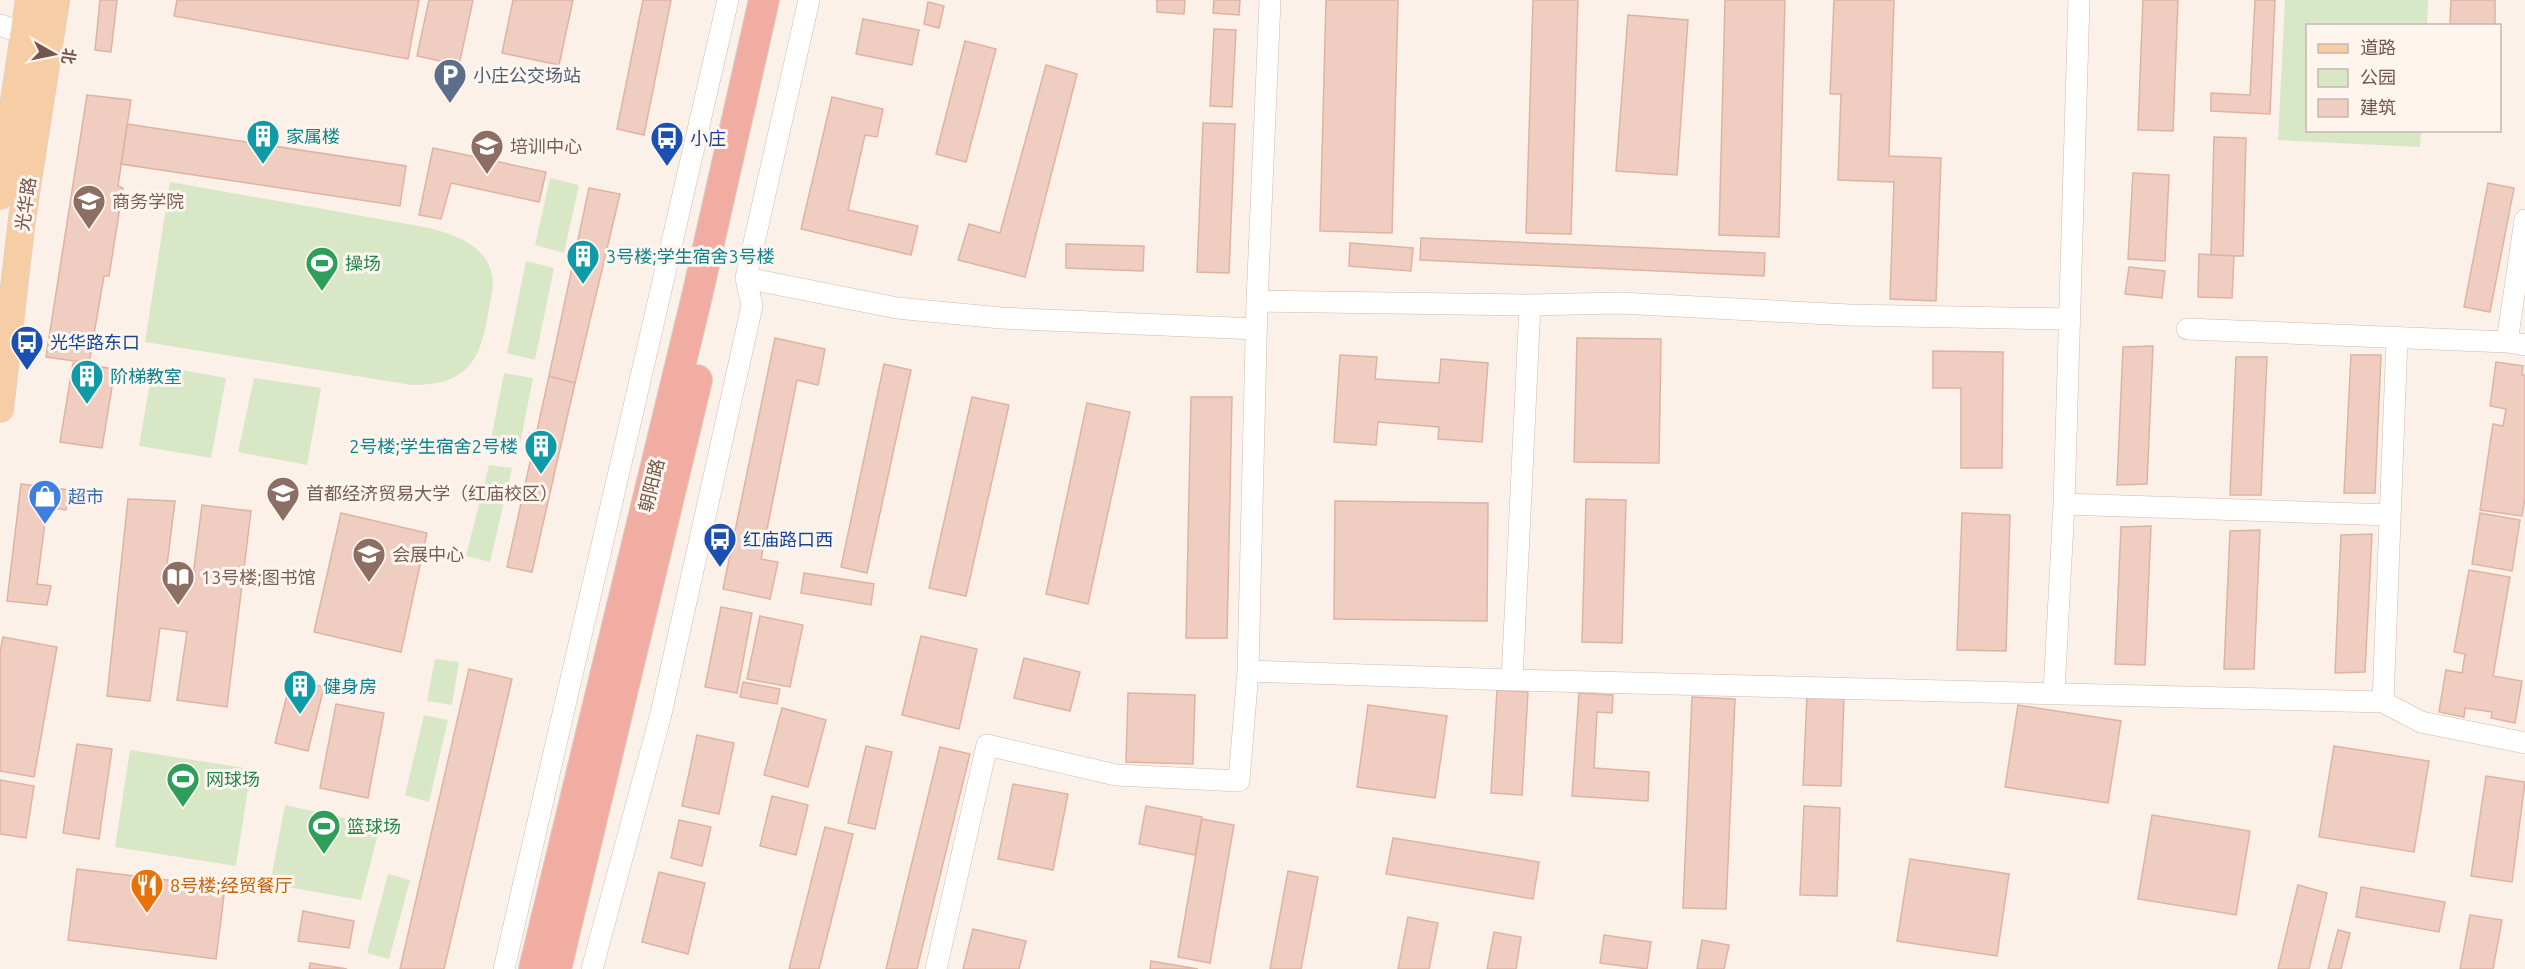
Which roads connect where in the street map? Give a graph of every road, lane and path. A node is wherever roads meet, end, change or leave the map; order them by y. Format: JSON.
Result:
{"nodes":[{"id":1,"x":29,"y":0,"type":"edge"},
{"id":2,"x":56,"y":0,"type":"edge"},
{"id":3,"x":728,"y":0,"type":"edge"},
{"id":4,"x":764,"y":0,"type":"edge"},
{"id":5,"x":780,"y":0,"type":"edge"},
{"id":6,"x":809,"y":0,"type":"edge"},
{"id":7,"x":1270,"y":0,"type":"edge"},
{"id":8,"x":2079,"y":0,"type":"edge"},
{"id":9,"x":24,"y":34,"type":"edge"},
{"id":10,"x":0,"y":196,"type":"edge"},
{"id":11,"x":2525,"y":220,"type":"edge"},
{"id":12,"x":746,"y":278,"type":"junction"},
{"id":13,"x":1257,"y":301,"type":"junction"},
{"id":14,"x":1530,"y":305,"type":"junction"},
{"id":15,"x":2067,"y":319,"type":"junction"},
{"id":16,"x":1257,"y":329,"type":"junction"},
{"id":17,"x":2187,"y":329,"type":"dead end"},
{"id":18,"x":2397,"y":338,"type":"junction"},
{"id":19,"x":2516,"y":343,"type":"edge"},
{"id":20,"x":0,"y":409,"type":"edge"},
{"id":21,"x":2064,"y":504,"type":"junction"},
{"id":22,"x":2389,"y":515,"type":"junction"},
{"id":23,"x":1248,"y":671,"type":"junction"},
{"id":24,"x":1512,"y":680,"type":"junction"},
{"id":25,"x":2054,"y":692,"type":"junction"},
{"id":26,"x":2383,"y":702,"type":"junction"},
{"id":27,"x":2525,"y":743,"type":"edge"},
{"id":28,"x":504,"y":969,"type":"edge"},
{"id":29,"x":534,"y":969,"type":"edge"},
{"id":30,"x":556,"y":969,"type":"edge"},
{"id":31,"x":592,"y":969,"type":"edge"},
{"id":32,"x":936,"y":969,"type":"edge"}],
"edges":[{"from":1,"to":9,"type":"main road","name":"光华路"},
{"from":2,"to":9,"type":"main road","name":"光华路"},
{"from":3,"to":28,"type":"street","name":"朝阳路"},
{"from":4,"to":29,"type":"highway","name":"朝阳路"},
{"from":5,"to":30,"type":"highway","name":"朝阳路"},
{"from":6,"to":12,"type":"street"},
{"from":7,"to":13,"type":"street"},
{"from":8,"to":15,"type":"street"},
{"from":9,"to":10,"type":"main road","name":"光华路"},
{"from":9,"to":20,"type":"main road","name":"光华路"},
{"from":11,"to":19,"type":"street"},
{"from":12,"to":16,"type":"street"},
{"from":12,"to":31,"type":"street"},
{"from":13,"to":14,"type":"street"},
{"from":13,"to":16,"type":"street"},
{"from":14,"to":15,"type":"street"},
{"from":14,"to":24,"type":"street"},
{"from":15,"to":21,"type":"street"},
{"from":16,"to":23,"type":"street"},
{"from":17,"to":18,"type":"street"},
{"from":18,"to":19,"type":"street"},
{"from":18,"to":22,"type":"street"},
{"from":21,"to":22,"type":"street"},
{"from":21,"to":25,"type":"street"},
{"from":22,"to":26,"type":"street"},
{"from":23,"to":24,"type":"street"},
{"from":23,"to":32,"type":"street"},
{"from":24,"to":25,"type":"street"},
{"from":25,"to":26,"type":"street"},
{"from":26,"to":27,"type":"street"}]}
